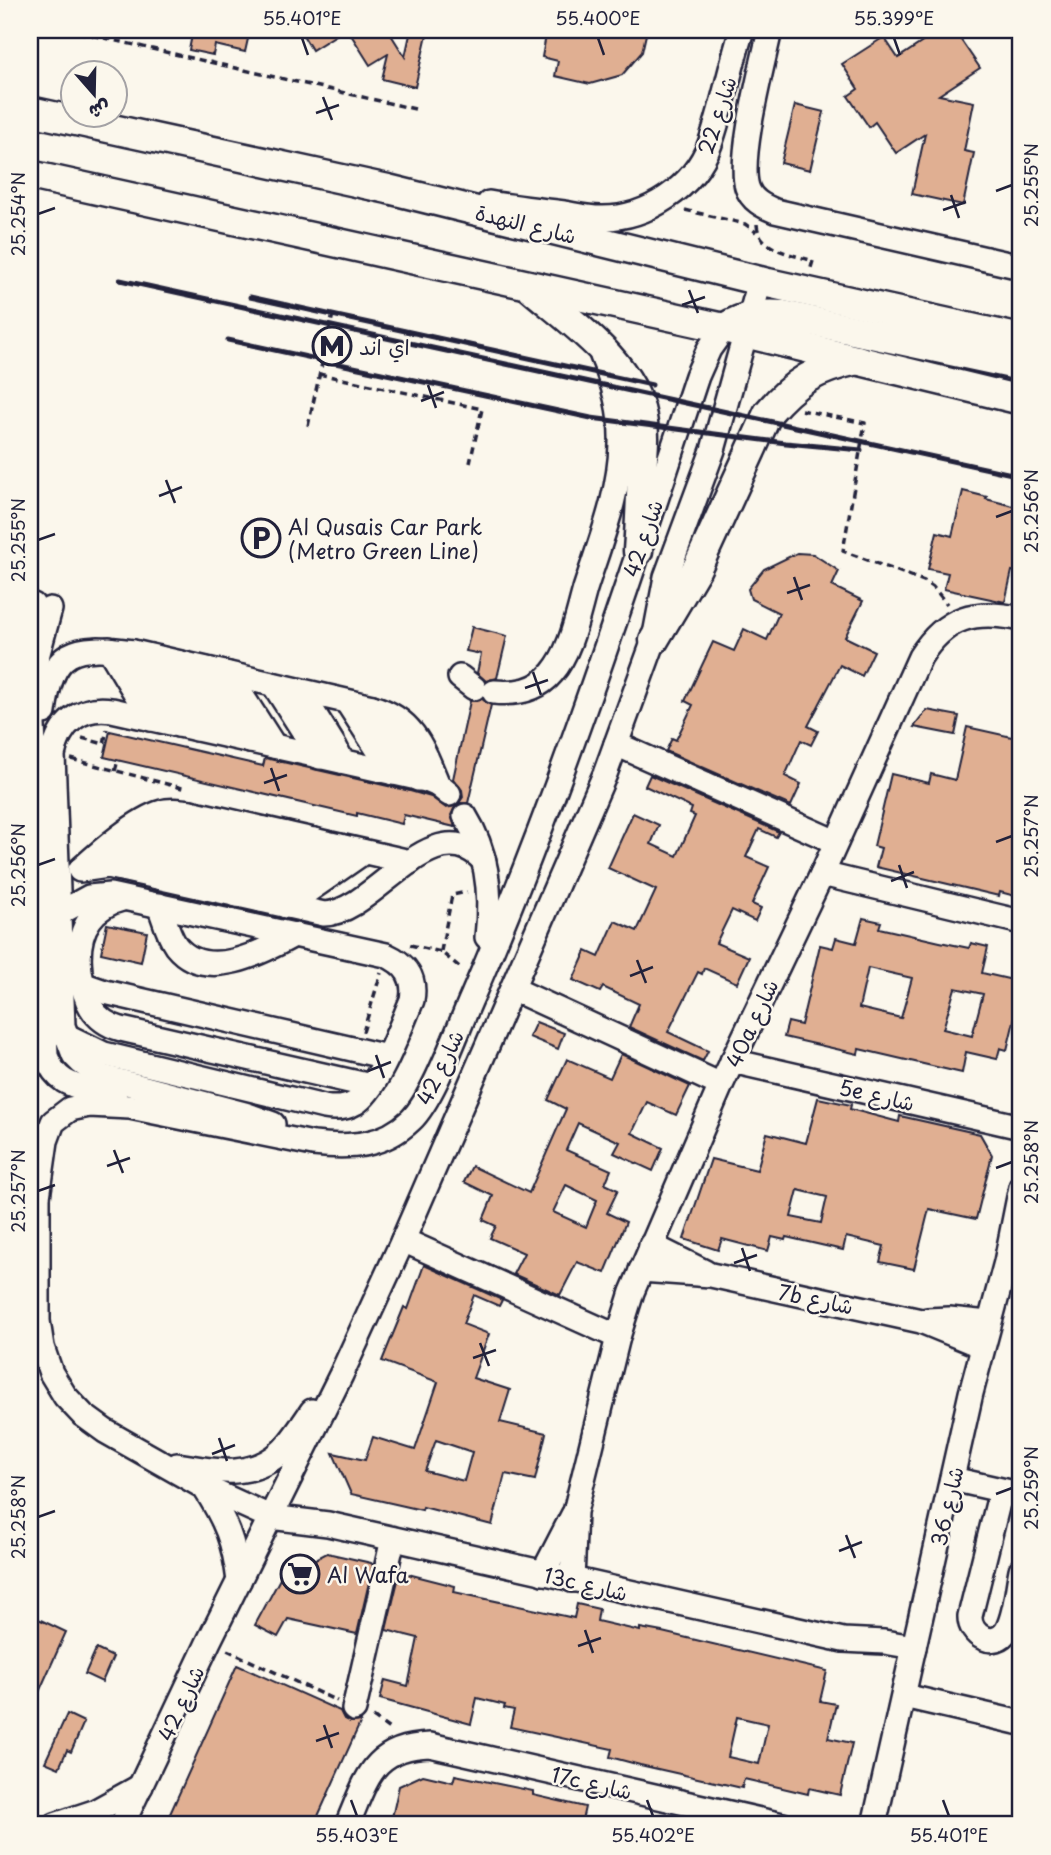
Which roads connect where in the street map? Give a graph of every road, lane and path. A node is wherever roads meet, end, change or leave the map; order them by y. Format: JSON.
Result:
{"nodes":[{"id":1,"x":69,"y":30,"type":"edge"},
{"id":2,"x":742,"y":30,"type":"edge"},
{"id":3,"x":770,"y":30,"type":"edge"},
{"id":4,"x":415,"y":109,"type":"dead end"},
{"id":5,"x":30,"y":111,"type":"edge"},
{"id":6,"x":30,"y":175,"type":"edge"},
{"id":7,"x":388,"y":189,"type":"junction"},
{"id":8,"x":665,"y":200,"type":"junction"},
{"id":9,"x":767,"y":208,"type":"junction"},
{"id":10,"x":759,"y":236,"type":"junction"},
{"id":11,"x":1021,"y":267,"type":"edge"},
{"id":12,"x":760,"y":281,"type":"junction"},
{"id":13,"x":527,"y":284,"type":"junction"},
{"id":14,"x":805,"y":290,"type":"junction"},
{"id":15,"x":333,"y":314,"type":"dead end"},
{"id":16,"x":740,"y":326,"type":"junction"},
{"id":17,"x":1021,"y":338,"type":"edge"},
{"id":18,"x":598,"y":346,"type":"junction"},
{"id":19,"x":859,"y":360,"type":"junction"},
{"id":20,"x":1021,"y":366,"type":"edge"},
{"id":21,"x":319,"y":374,"type":"junction"},
{"id":22,"x":1021,"y":400,"type":"edge"},
{"id":23,"x":775,"y":405,"type":"junction"},
{"id":24,"x":308,"y":426,"type":"dead end"},
{"id":25,"x":470,"y":463,"type":"dead end"},
{"id":26,"x":638,"y":551,"type":"junction"},
{"id":27,"x":38,"y":611,"type":"edge"},
{"id":28,"x":1021,"y":619,"type":"edge"},
{"id":29,"x":953,"y":623,"type":"junction"},
{"id":30,"x":654,"y":640,"type":"junction"},
{"id":31,"x":109,"y":649,"type":"junction"},
{"id":32,"x":132,"y":652,"type":"junction"},
{"id":33,"x":170,"y":661,"type":"junction"},
{"id":34,"x":205,"y":669,"type":"junction"},
{"id":35,"x":228,"y":674,"type":"junction"},
{"id":36,"x":264,"y":682,"type":"junction"},
{"id":37,"x":471,"y":686,"type":"dead end"},
{"id":38,"x":300,"y":691,"type":"junction"},
{"id":39,"x":337,"y":699,"type":"junction"},
{"id":40,"x":151,"y":719,"type":"junction"},
{"id":41,"x":187,"y":727,"type":"junction"},
{"id":42,"x":226,"y":736,"type":"junction"},
{"id":43,"x":250,"y":741,"type":"junction"},
{"id":44,"x":616,"y":744,"type":"junction"},
{"id":45,"x":274,"y":746,"type":"junction"},
{"id":46,"x":320,"y":757,"type":"junction"},
{"id":47,"x":118,"y":760,"type":"dead end"},
{"id":48,"x":115,"y":771,"type":"dead end"},
{"id":49,"x":383,"y":771,"type":"junction"},
{"id":50,"x":36,"y":778,"type":"junction"},
{"id":51,"x":190,"y":812,"type":"junction"},
{"id":52,"x":465,"y":816,"type":"dead end"},
{"id":53,"x":215,"y":818,"type":"junction"},
{"id":54,"x":242,"y":824,"type":"junction"},
{"id":55,"x":275,"y":832,"type":"junction"},
{"id":56,"x":315,"y":840,"type":"junction"},
{"id":57,"x":836,"y":842,"type":"junction"},
{"id":58,"x":340,"y":846,"type":"junction"},
{"id":59,"x":364,"y":852,"type":"junction"},
{"id":60,"x":484,"y":861,"type":"junction"},
{"id":61,"x":410,"y":862,"type":"junction"},
{"id":62,"x":80,"y":870,"type":"junction"},
{"id":63,"x":136,"y":872,"type":"junction"},
{"id":64,"x":822,"y":874,"type":"junction"},
{"id":65,"x":187,"y":883,"type":"junction"},
{"id":66,"x":210,"y":888,"type":"junction"},
{"id":67,"x":237,"y":895,"type":"junction"},
{"id":68,"x":125,"y":898,"type":"junction"},
{"id":69,"x":261,"y":900,"type":"junction"},
{"id":70,"x":57,"y":904,"type":"junction"},
{"id":71,"x":159,"y":905,"type":"junction"},
{"id":72,"x":286,"y":906,"type":"junction"},
{"id":73,"x":1021,"y":922,"type":"edge"},
{"id":74,"x":294,"y":935,"type":"junction"},
{"id":75,"x":404,"y":943,"type":"dead end"},
{"id":76,"x":482,"y":973,"type":"junction"},
{"id":77,"x":82,"y":984,"type":"junction"},
{"id":78,"x":513,"y":989,"type":"junction"},
{"id":79,"x":65,"y":1035,"type":"junction"},
{"id":80,"x":387,"y":1057,"type":"junction"},
{"id":81,"x":733,"y":1061,"type":"junction"},
{"id":82,"x":721,"y":1085,"type":"junction"},
{"id":83,"x":371,"y":1086,"type":"junction"},
{"id":84,"x":130,"y":1107,"type":"junction"},
{"id":85,"x":1021,"y":1127,"type":"edge"},
{"id":86,"x":313,"y":1144,"type":"junction"},
{"id":87,"x":30,"y":1155,"type":"edge"},
{"id":88,"x":1021,"y":1187,"type":"edge"},
{"id":89,"x":38,"y":1198,"type":"junction"},
{"id":90,"x":403,"y":1240,"type":"junction"},
{"id":91,"x":651,"y":1245,"type":"junction"},
{"id":92,"x":1015,"y":1253,"type":"edge"},
{"id":93,"x":641,"y":1270,"type":"junction"},
{"id":94,"x":711,"y":1275,"type":"junction"},
{"id":95,"x":921,"y":1321,"type":"junction"},
{"id":96,"x":988,"y":1323,"type":"junction"},
{"id":97,"x":618,"y":1337,"type":"junction"},
{"id":98,"x":982,"y":1346,"type":"junction"},
{"id":99,"x":341,"y":1375,"type":"junction"},
{"id":100,"x":163,"y":1463,"type":"junction"},
{"id":101,"x":952,"y":1479,"type":"junction"},
{"id":102,"x":204,"y":1488,"type":"junction"},
{"id":103,"x":1016,"y":1492,"type":"edge"},
{"id":104,"x":284,"y":1493,"type":"junction"},
{"id":105,"x":575,"y":1512,"type":"junction"},
{"id":106,"x":270,"y":1517,"type":"junction"},
{"id":107,"x":328,"y":1524,"type":"junction"},
{"id":108,"x":393,"y":1539,"type":"junction"},
{"id":109,"x":1021,"y":1570,"type":"edge"},
{"id":110,"x":543,"y":1573,"type":"junction"},
{"id":111,"x":572,"y":1580,"type":"junction"},
{"id":112,"x":239,"y":1581,"type":"junction"},
{"id":113,"x":209,"y":1642,"type":"junction"},
{"id":114,"x":912,"y":1656,"type":"junction"},
{"id":115,"x":904,"y":1696,"type":"junction"},
{"id":116,"x":354,"y":1709,"type":"junction"},
{"id":117,"x":1021,"y":1723,"type":"edge"},
{"id":118,"x":402,"y":1748,"type":"junction"},
{"id":119,"x":141,"y":1786,"type":"junction"},
{"id":120,"x":55,"y":1825,"type":"edge"},
{"id":121,"x":122,"y":1825,"type":"edge"},
{"id":122,"x":347,"y":1825,"type":"edge"},
{"id":123,"x":782,"y":1825,"type":"edge"},
{"id":124,"x":874,"y":1825,"type":"edge"}],
"edges":[{"from":1,"to":4,"type":"path"},
{"from":2,"to":8,"type":"street","name":"شارع 22"},
{"from":3,"to":9,"type":"street"},
{"from":5,"to":7,"type":"main road","name":"شارع النهدة"},
{"from":6,"to":13,"type":"main road"},
{"from":7,"to":8,"type":"street","name":"شارع 22"},
{"from":7,"to":12,"type":"main road","name":"شارع النهدة"},
{"from":8,"to":10,"type":"path"},
{"from":9,"to":10,"type":"path"},
{"from":9,"to":11,"type":"street"},
{"from":10,"to":14,"type":"path"},
{"from":12,"to":14,"type":"main road","name":"شارع النهدة"},
{"from":12,"to":16,"type":"street","name":"شارع 42"},
{"from":13,"to":16,"type":"main road"},
{"from":13,"to":18,"type":"main road"},
{"from":14,"to":17,"type":"main road","name":"شارع النهدة"},
{"from":15,"to":21,"type":"path"},
{"from":16,"to":19,"type":"main road"},
{"from":16,"to":20,"type":"main road"},
{"from":16,"to":26,"type":"street","name":"شارع 42"},
{"from":16,"to":30,"type":"street","name":"شارع 42"},
{"from":18,"to":26,"type":"main road"},
{"from":18,"to":37,"type":"street"},
{"from":19,"to":22,"type":"main road"},
{"from":19,"to":23,"type":"main road"},
{"from":21,"to":24,"type":"path"},
{"from":21,"to":25,"type":"path"},
{"from":23,"to":29,"type":"path"},
{"from":23,"to":30,"type":"main road"},
{"from":26,"to":76,"type":"street","name":"شارع 42"},
{"from":27,"to":50,"type":"street"},
{"from":28,"to":29,"type":"street","name":"40a شارع"},
{"from":29,"to":57,"type":"street","name":"40a شارع"},
{"from":30,"to":44,"type":"street","name":"شارع 42"},
{"from":31,"to":32,"type":"street"},
{"from":31,"to":40,"type":"street"},
{"from":31,"to":50,"type":"street"},
{"from":32,"to":33,"type":"street"},
{"from":32,"to":41,"type":"street"},
{"from":33,"to":34,"type":"street"},
{"from":33,"to":41,"type":"street"},
{"from":33,"to":42,"type":"street"},
{"from":34,"to":35,"type":"street"},
{"from":34,"to":43,"type":"street"},
{"from":35,"to":36,"type":"street"},
{"from":35,"to":45,"type":"street"},
{"from":36,"to":38,"type":"street"},
{"from":36,"to":46,"type":"street"},
{"from":38,"to":39,"type":"street"},
{"from":38,"to":46,"type":"street"},
{"from":39,"to":49,"type":"street"},
{"from":39,"to":49,"type":"street"},
{"from":40,"to":41,"type":"street"},
{"from":40,"to":70,"type":"street"},
{"from":41,"to":42,"type":"street"},
{"from":42,"to":43,"type":"street"},
{"from":43,"to":45,"type":"street"},
{"from":44,"to":57,"type":"street"},
{"from":44,"to":78,"type":"street","name":"شارع 42"},
{"from":45,"to":46,"type":"street"},
{"from":46,"to":49,"type":"street"},
{"from":47,"to":48,"type":"path"},
{"from":50,"to":84,"type":"street"},
{"from":51,"to":53,"type":"street"},
{"from":51,"to":62,"type":"street"},
{"from":51,"to":63,"type":"street"},
{"from":52,"to":60,"type":"street"},
{"from":53,"to":54,"type":"street"},
{"from":53,"to":63,"type":"street"},
{"from":54,"to":55,"type":"street"},
{"from":54,"to":63,"type":"street"},
{"from":55,"to":56,"type":"street"},
{"from":55,"to":65,"type":"street"},
{"from":55,"to":66,"type":"street"},
{"from":56,"to":58,"type":"street"},
{"from":56,"to":67,"type":"street"},
{"from":57,"to":64,"type":"street","name":"40a شارع"},
{"from":58,"to":59,"type":"street"},
{"from":58,"to":69,"type":"street"},
{"from":59,"to":61,"type":"street"},
{"from":59,"to":72,"type":"street"},
{"from":60,"to":61,"type":"street"},
{"from":60,"to":76,"type":"street"},
{"from":61,"to":72,"type":"street"},
{"from":62,"to":63,"type":"street"},
{"from":62,"to":70,"type":"street"},
{"from":63,"to":65,"type":"street"},
{"from":64,"to":73,"type":"street"},
{"from":64,"to":81,"type":"street","name":"40a شارع"},
{"from":65,"to":66,"type":"street"},
{"from":66,"to":67,"type":"street"},
{"from":67,"to":69,"type":"street"},
{"from":68,"to":70,"type":"street"},
{"from":68,"to":71,"type":"street"},
{"from":68,"to":77,"type":"street"},
{"from":69,"to":72,"type":"street"},
{"from":70,"to":79,"type":"street"},
{"from":71,"to":74,"type":"street"},
{"from":71,"to":74,"type":"street"},
{"from":74,"to":80,"type":"street"},
{"from":75,"to":76,"type":"path"},
{"from":76,"to":86,"type":"street","name":"شارع 42"},
{"from":77,"to":80,"type":"street"},
{"from":77,"to":83,"type":"street"},
{"from":78,"to":82,"type":"street"},
{"from":78,"to":90,"type":"street","name":"شارع 42"},
{"from":79,"to":83,"type":"street"},
{"from":79,"to":86,"type":"street"},
{"from":80,"to":83,"type":"street"},
{"from":81,"to":82,"type":"street","name":"40a شارع"},
{"from":81,"to":85,"type":"street","name":"5e شارع"},
{"from":82,"to":91,"type":"street","name":"40a شارع"},
{"from":84,"to":86,"type":"street","name":"شارع 42"},
{"from":84,"to":89,"type":"street","name":"شارع 42"},
{"from":87,"to":89,"type":"street"},
{"from":88,"to":92,"type":"street","name":"شارع 36"},
{"from":89,"to":100,"type":"street","name":"شارع 42"},
{"from":90,"to":97,"type":"street"},
{"from":90,"to":99,"type":"street","name":"شارع 42"},
{"from":91,"to":93,"type":"street","name":"40a شارع"},
{"from":91,"to":94,"type":"street","name":"7b شارع"},
{"from":92,"to":96,"type":"street","name":"شارع 36"},
{"from":93,"to":94,"type":"street","name":"7b شارع"},
{"from":93,"to":97,"type":"street","name":"40a شارع"},
{"from":94,"to":95,"type":"street","name":"7b شارع"},
{"from":95,"to":96,"type":"street","name":"7b شارع"},
{"from":95,"to":98,"type":"street","name":"7b شارع"},
{"from":96,"to":98,"type":"street","name":"شارع 36"},
{"from":97,"to":105,"type":"street","name":"40a شارع"},
{"from":98,"to":101,"type":"street","name":"شارع 36"},
{"from":99,"to":100,"type":"street","name":"شارع 42"},
{"from":99,"to":104,"type":"street","name":"شارع 42"},
{"from":100,"to":102,"type":"street","name":"شارع 42"},
{"from":101,"to":103,"type":"street"},
{"from":101,"to":114,"type":"street","name":"شارع 36"},
{"from":102,"to":106,"type":"street","name":"شارع 42"},
{"from":102,"to":112,"type":"street","name":"شارع 42"},
{"from":103,"to":109,"type":"street"},
{"from":104,"to":106,"type":"street","name":"شارع 42"},
{"from":104,"to":107,"type":"street","name":"13c شارع"},
{"from":105,"to":110,"type":"street","name":"40a شارع"},
{"from":105,"to":111,"type":"street","name":"40a شارع"},
{"from":106,"to":107,"type":"street","name":"13c شارع"},
{"from":106,"to":112,"type":"street","name":"شارع 42"},
{"from":107,"to":108,"type":"street","name":"13c شارع"},
{"from":108,"to":110,"type":"street","name":"13c شارع"},
{"from":108,"to":116,"type":"street"},
{"from":110,"to":111,"type":"street","name":"13c شارع"},
{"from":111,"to":114,"type":"street","name":"13c شارع"},
{"from":112,"to":113,"type":"street","name":"شارع 42"},
{"from":113,"to":116,"type":"path"},
{"from":113,"to":119,"type":"street","name":"شارع 42"},
{"from":114,"to":115,"type":"street","name":"شارع 36"},
{"from":115,"to":117,"type":"street"},
{"from":115,"to":124,"type":"street","name":"شارع 36"},
{"from":116,"to":118,"type":"path"},
{"from":118,"to":122,"type":"street"},
{"from":118,"to":123,"type":"street","name":"17c شارع"},
{"from":119,"to":120,"type":"street"},
{"from":119,"to":121,"type":"street","name":"شارع 42"}]}
